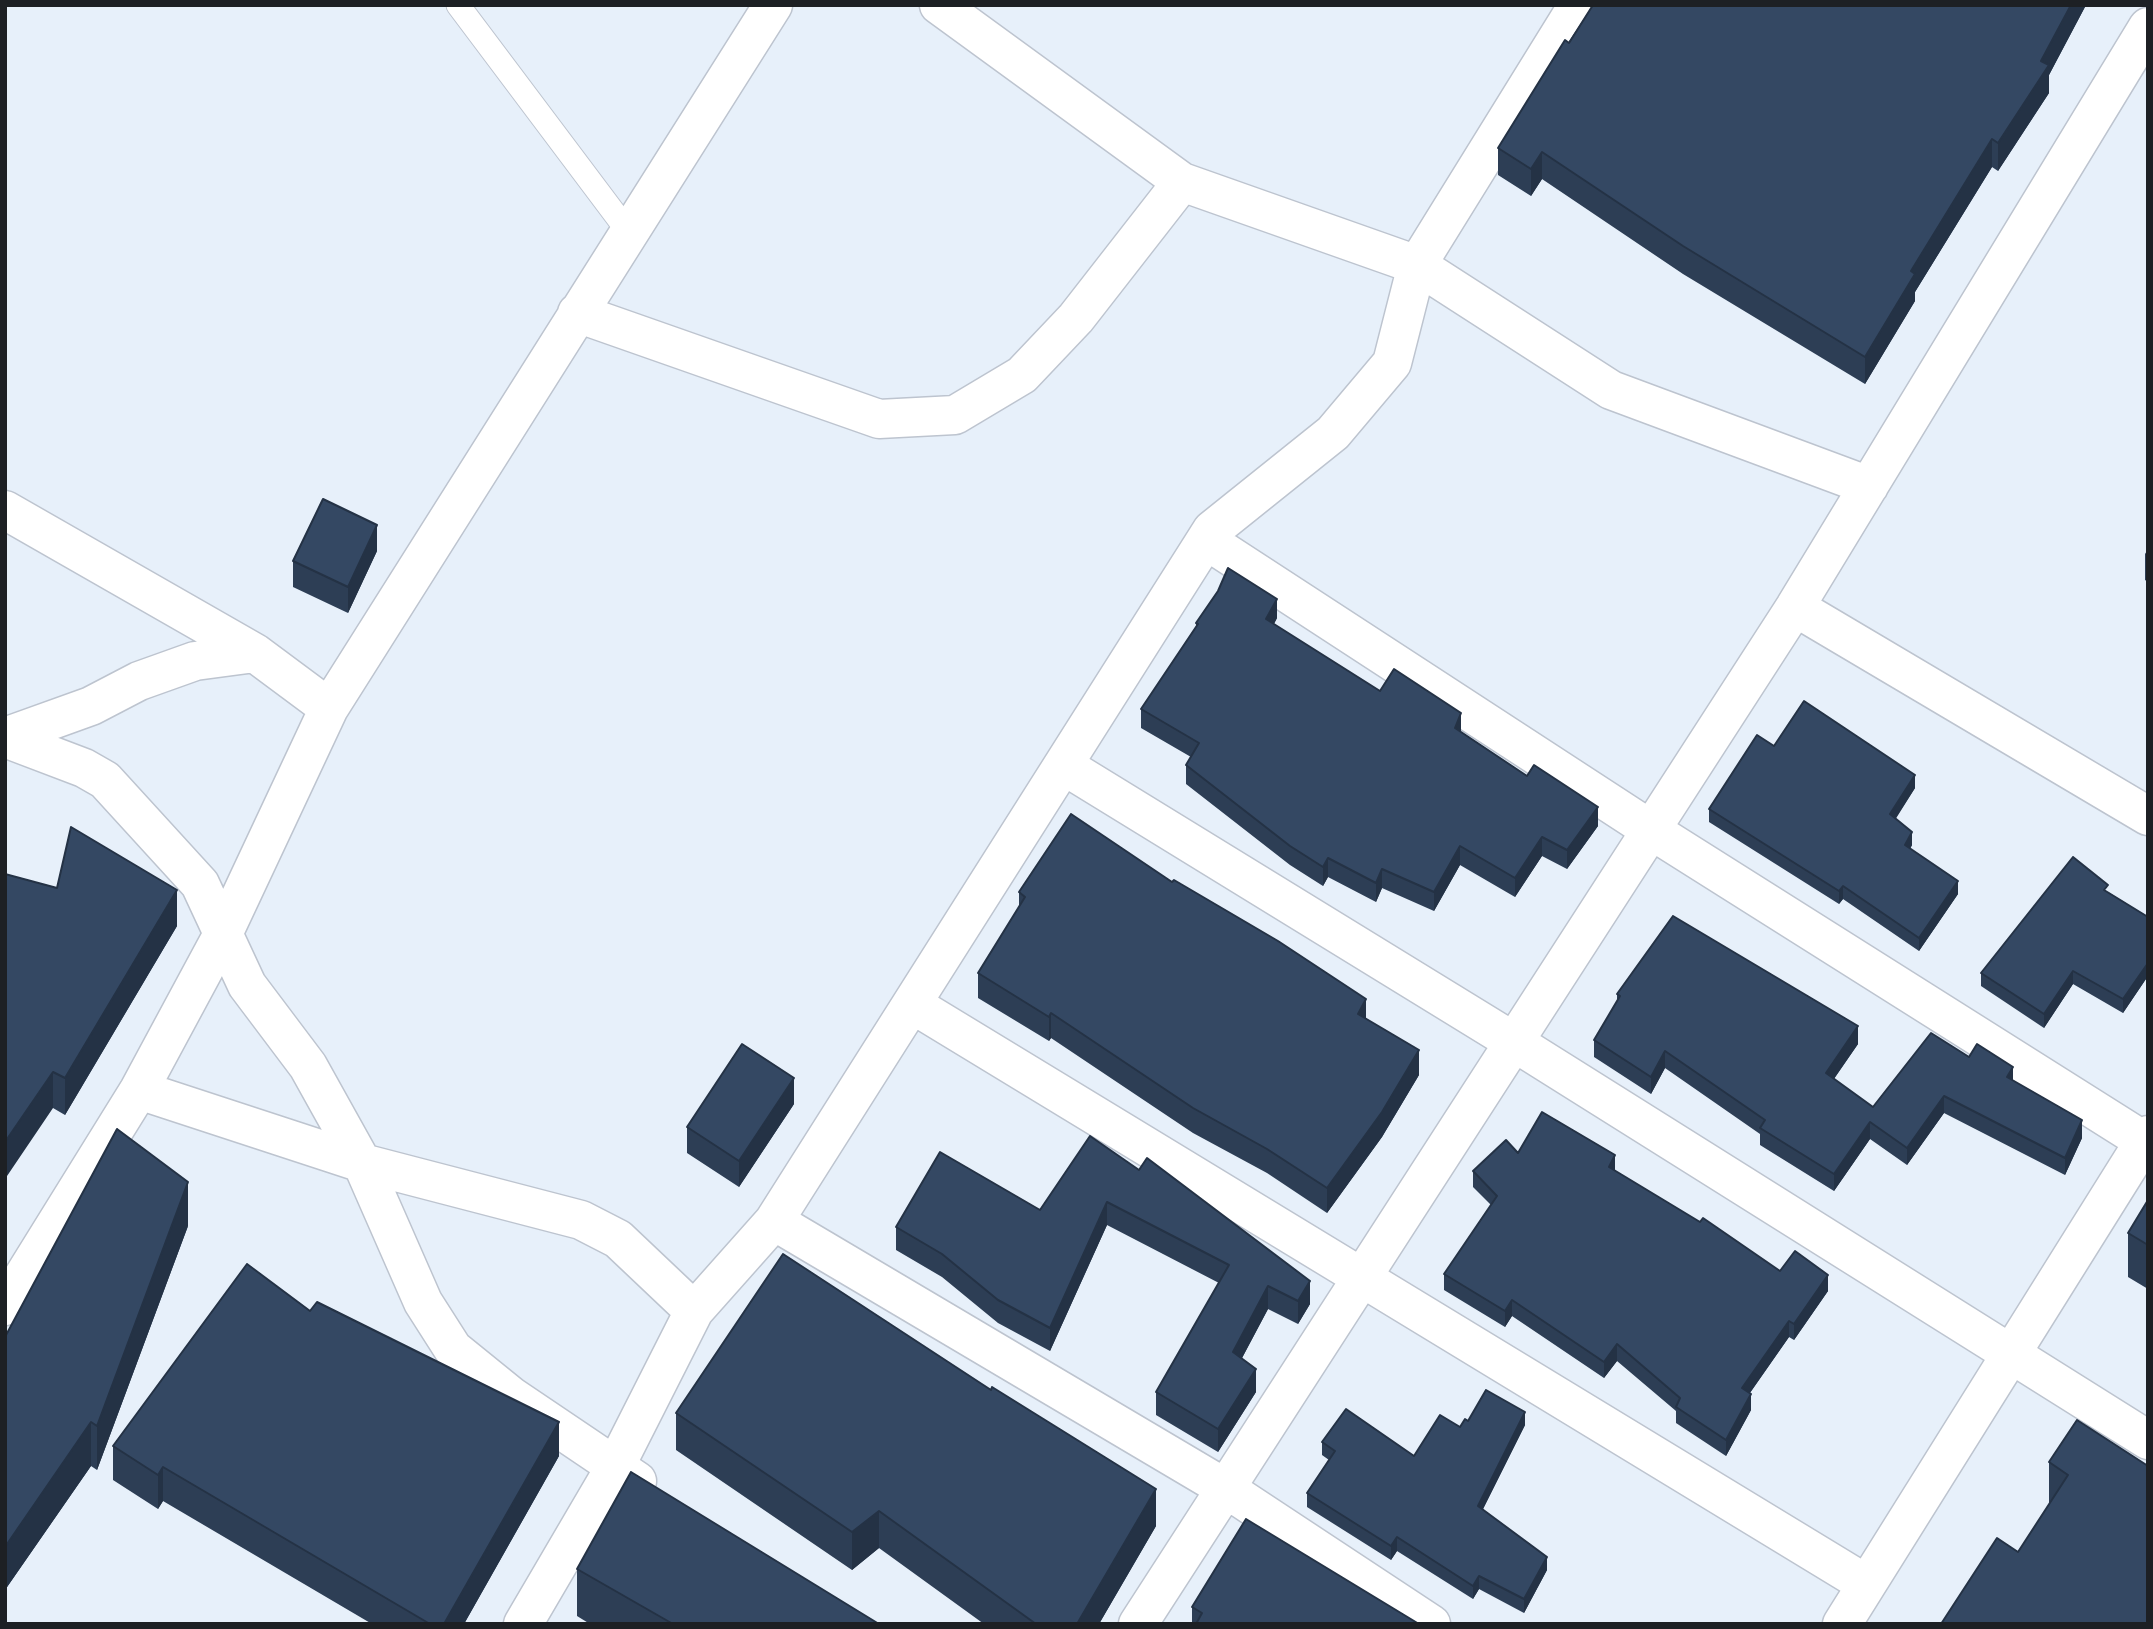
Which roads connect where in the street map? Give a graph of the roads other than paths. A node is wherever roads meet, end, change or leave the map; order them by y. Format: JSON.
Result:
{"nodes":[{"id":1,"x":458,"y":5,"type":"edge"},
{"id":2,"x":773,"y":5,"type":"edge"},
{"id":3,"x":939,"y":5,"type":"edge"},
{"id":4,"x":1578,"y":5,"type":"edge"},
{"id":5,"x":2148,"y":27,"type":"edge"},
{"id":6,"x":1182,"y":182,"type":"junction"},
{"id":7,"x":630,"y":234,"type":"junction"},
{"id":8,"x":1417,"y":265,"type":"junction"},
{"id":9,"x":577,"y":313,"type":"junction"},
{"id":10,"x":1869,"y":486,"type":"junction"},
{"id":11,"x":5,"y":510,"type":"edge"},
{"id":12,"x":1206,"y":540,"type":"junction"},
{"id":13,"x":1795,"y":607,"type":"junction"},
{"id":14,"x":255,"y":653,"type":"junction"},
{"id":15,"x":329,"y":708,"type":"junction"},
{"id":16,"x":5,"y":737,"type":"edge"},
{"id":17,"x":1063,"y":765,"type":"junction"},
{"id":18,"x":2148,"y":816,"type":"edge"},
{"id":19,"x":1651,"y":830,"type":"junction"},
{"id":20,"x":223,"y":934,"type":"junction"},
{"id":21,"x":912,"y":1004,"type":"junction"},
{"id":22,"x":1514,"y":1042,"type":"junction"},
{"id":23,"x":139,"y":1090,"type":"junction"},
{"id":24,"x":2146,"y":1138,"type":"edge"},
{"id":25,"x":362,"y":1163,"type":"junction"},
{"id":26,"x":774,"y":1221,"type":"junction"},
{"id":27,"x":1362,"y":1278,"type":"junction"},
{"id":28,"x":5,"y":1306,"type":"edge"},
{"id":29,"x":694,"y":1311,"type":"junction"},
{"id":30,"x":2010,"y":1355,"type":"junction"},
{"id":31,"x":2148,"y":1440,"type":"edge"},
{"id":32,"x":615,"y":1467,"type":"junction"},
{"id":33,"x":1225,"y":1488,"type":"junction"},
{"id":34,"x":662,"y":1495,"type":"edge"},
{"id":35,"x":1866,"y":1584,"type":"junction"},
{"id":36,"x":523,"y":1624,"type":"edge"},
{"id":37,"x":1138,"y":1624,"type":"edge"},
{"id":38,"x":1431,"y":1624,"type":"edge"},
{"id":39,"x":1842,"y":1624,"type":"edge"}],
"edges":[{"from":1,"to":7,"type":"lane"},
{"from":2,"to":7,"type":"street"},
{"from":3,"to":6,"type":"street"},
{"from":4,"to":8,"type":"street"},
{"from":5,"to":10,"type":"street"},
{"from":6,"to":8,"type":"street"},
{"from":6,"to":9,"type":"street"},
{"from":7,"to":9,"type":"street"},
{"from":8,"to":10,"type":"street"},
{"from":8,"to":12,"type":"street"},
{"from":9,"to":15,"type":"street"},
{"from":10,"to":13,"type":"street"},
{"from":11,"to":14,"type":"street"},
{"from":12,"to":17,"type":"street"},
{"from":12,"to":19,"type":"street"},
{"from":13,"to":18,"type":"street"},
{"from":13,"to":19,"type":"street"},
{"from":14,"to":15,"type":"street"},
{"from":14,"to":16,"type":"street"},
{"from":15,"to":20,"type":"street"},
{"from":16,"to":20,"type":"street"},
{"from":17,"to":21,"type":"street"},
{"from":17,"to":22,"type":"street"},
{"from":19,"to":22,"type":"street"},
{"from":19,"to":24,"type":"street"},
{"from":20,"to":23,"type":"street"},
{"from":20,"to":25,"type":"street"},
{"from":21,"to":26,"type":"street"},
{"from":21,"to":27,"type":"street"},
{"from":22,"to":27,"type":"street"},
{"from":22,"to":30,"type":"street"},
{"from":23,"to":25,"type":"street"},
{"from":23,"to":28,"type":"street"},
{"from":24,"to":30,"type":"street"},
{"from":25,"to":29,"type":"street"},
{"from":25,"to":32,"type":"street"},
{"from":26,"to":29,"type":"street"},
{"from":26,"to":33,"type":"street"},
{"from":27,"to":33,"type":"street"},
{"from":27,"to":35,"type":"street"},
{"from":29,"to":32,"type":"street"},
{"from":30,"to":31,"type":"street"},
{"from":30,"to":35,"type":"street"},
{"from":32,"to":34,"type":"street"},
{"from":32,"to":36,"type":"street"},
{"from":33,"to":37,"type":"street"},
{"from":33,"to":38,"type":"street"},
{"from":35,"to":39,"type":"street"}]}
